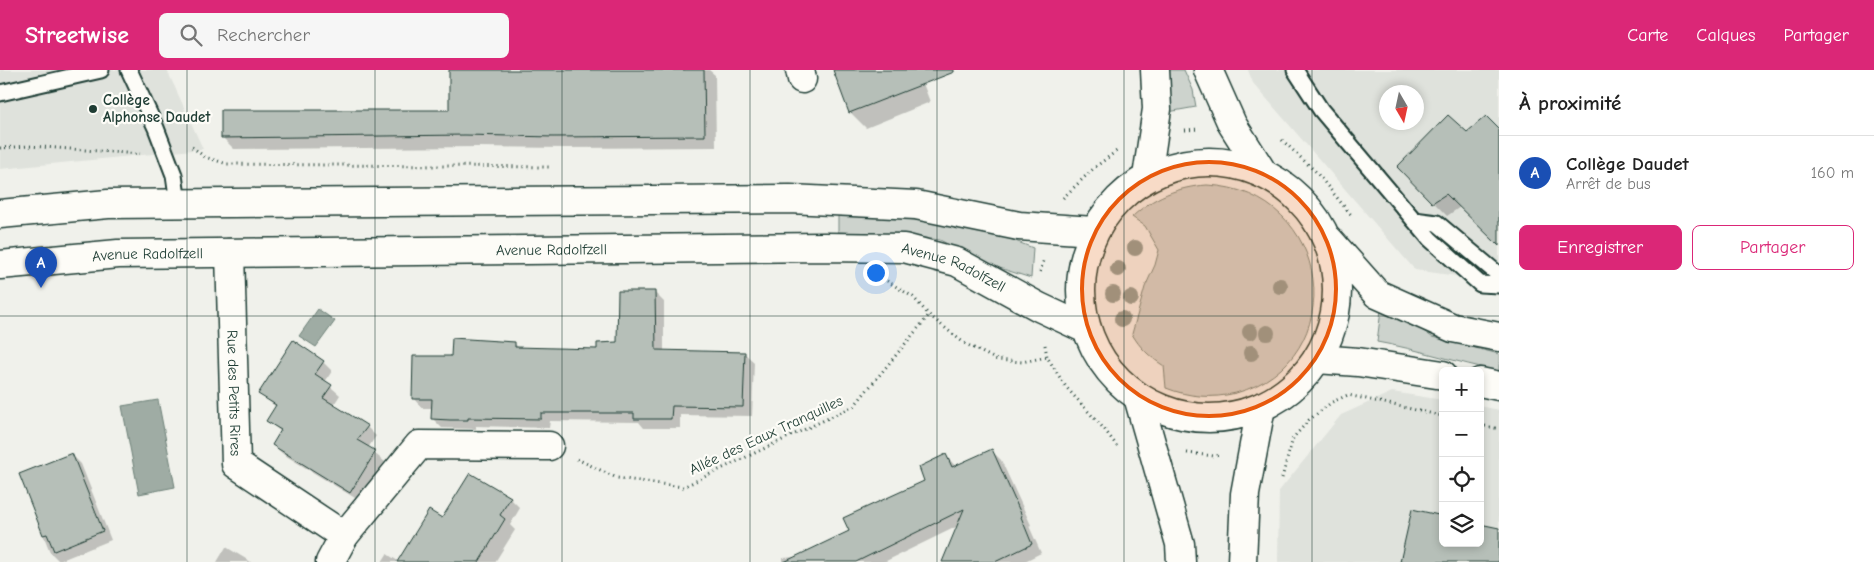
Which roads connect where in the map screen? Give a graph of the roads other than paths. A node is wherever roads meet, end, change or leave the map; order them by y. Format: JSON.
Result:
{"nodes":[{"id":1,"x":101,"y":70,"type":"edge"},
{"id":2,"x":129,"y":70,"type":"edge"},
{"id":3,"x":1155,"y":70,"type":"edge"},
{"id":4,"x":1208,"y":70,"type":"edge"},
{"id":5,"x":1295,"y":70,"type":"edge"},
{"id":6,"x":0,"y":93,"type":"edge"},
{"id":7,"x":1264,"y":173,"type":"junction"},
{"id":8,"x":1147,"y":176,"type":"junction"},
{"id":9,"x":178,"y":203,"type":"junction"},
{"id":10,"x":0,"y":214,"type":"edge"},
{"id":11,"x":1414,"y":220,"type":"junction"},
{"id":12,"x":1094,"y":231,"type":"junction"},
{"id":13,"x":1326,"y":237,"type":"junction"},
{"id":14,"x":230,"y":253,"type":"junction"},
{"id":15,"x":0,"y":265,"type":"edge"},
{"id":16,"x":1499,"y":275,"type":"edge"},
{"id":17,"x":1499,"y":285,"type":"edge"},
{"id":18,"x":1086,"y":329,"type":"junction"},
{"id":19,"x":1499,"y":337,"type":"edge"},
{"id":20,"x":1317,"y":359,"type":"junction"},
{"id":21,"x":1439,"y":374,"type":"edge"},
{"id":22,"x":1484,"y":383,"type":"edge"},
{"id":23,"x":1499,"y":386,"type":"edge"},
{"id":24,"x":1138,"y":397,"type":"junction"},
{"id":25,"x":1261,"y":407,"type":"junction"},
{"id":26,"x":549,"y":446,"type":"road end"},
{"id":27,"x":344,"y":536,"type":"junction"},
{"id":28,"x":330,"y":562,"type":"edge"},
{"id":29,"x":1181,"y":562,"type":"edge"},
{"id":30,"x":1242,"y":562,"type":"edge"}],
"edges":[{"from":1,"to":6,"type":"lane"},
{"from":2,"to":9,"type":"lane"},
{"from":3,"to":8,"type":"main road"},
{"from":4,"to":7,"type":"main road"},
{"from":5,"to":11,"type":"lane"},
{"from":7,"to":8,"type":"main road"},
{"from":7,"to":13,"type":"main road"},
{"from":8,"to":12,"type":"main road"},
{"from":9,"to":10,"type":"main road"},
{"from":9,"to":12,"type":"main road"},
{"from":11,"to":16,"type":"lane"},
{"from":11,"to":17,"type":"lane"},
{"from":12,"to":18,"type":"main road"},
{"from":13,"to":19,"type":"main road"},
{"from":13,"to":20,"type":"main road"},
{"from":14,"to":15,"type":"main road","name":"Avenue Radolfzell"},
{"from":14,"to":18,"type":"main road","name":"Avenue Radolfzell"},
{"from":14,"to":27,"type":"main road","name":"Rue des Petits Rires"},
{"from":18,"to":24,"type":"main road"},
{"from":20,"to":21,"type":"main road"},
{"from":20,"to":25,"type":"main road"},
{"from":22,"to":23,"type":"main road"},
{"from":24,"to":25,"type":"main road"},
{"from":24,"to":29,"type":"main road"},
{"from":25,"to":30,"type":"main road"},
{"from":26,"to":27,"type":"main road"},
{"from":27,"to":28,"type":"main road"}]}
